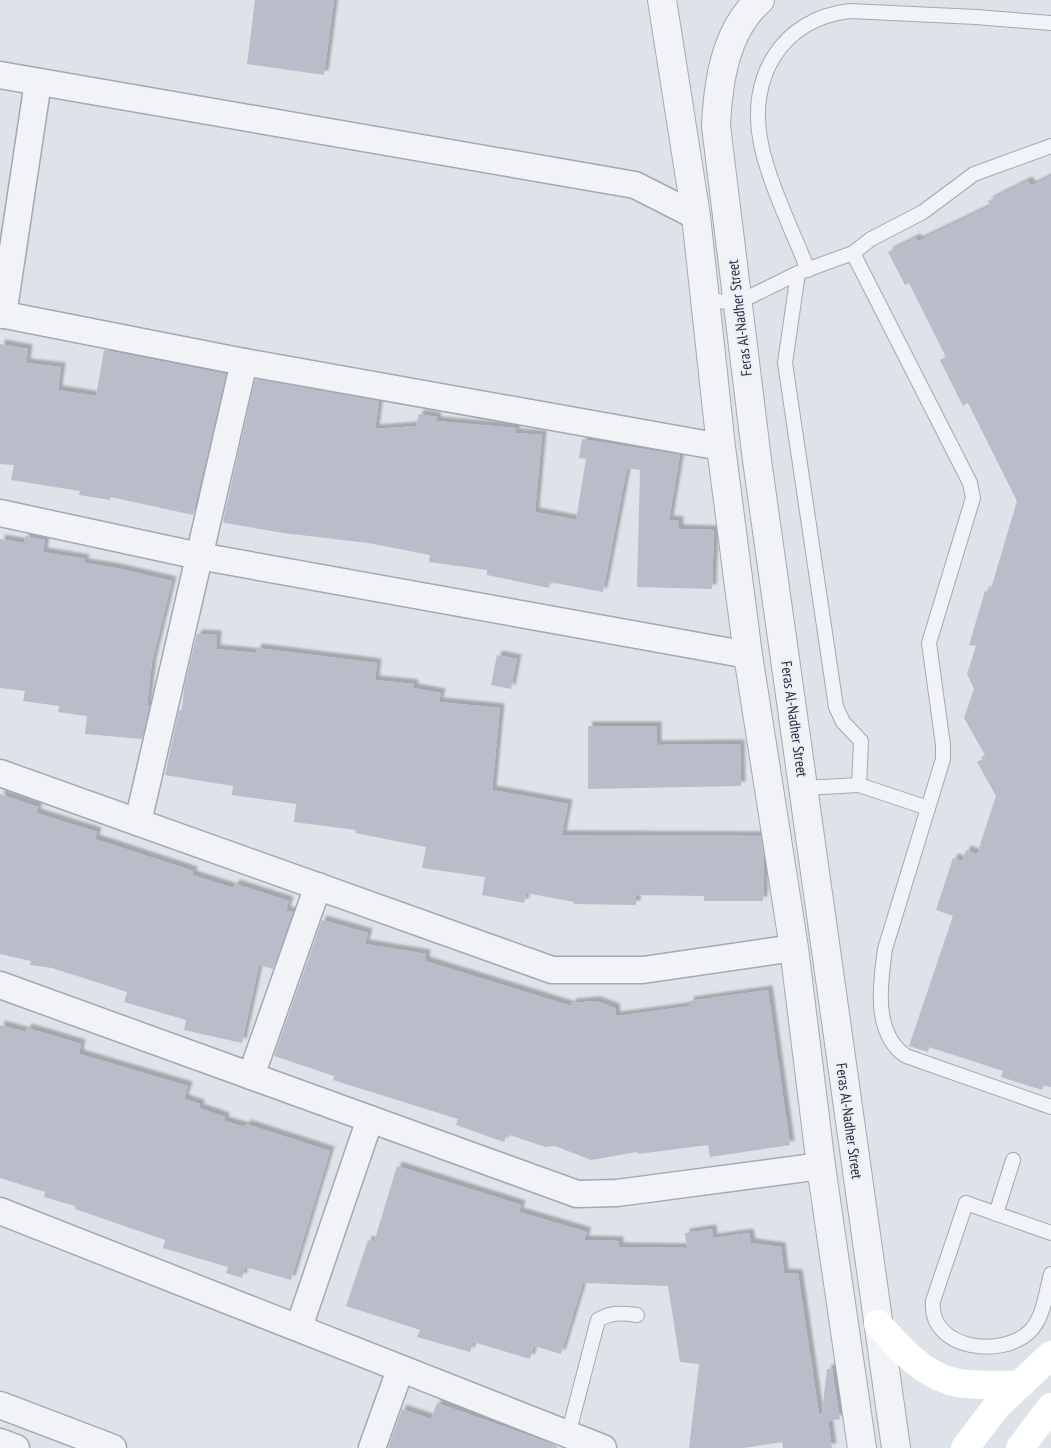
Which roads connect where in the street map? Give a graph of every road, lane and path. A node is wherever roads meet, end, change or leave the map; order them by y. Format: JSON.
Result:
{"nodes":[{"id":1,"x":738,"y":0,"type":"edge"},
{"id":2,"x":760,"y":0,"type":"edge"},
{"id":3,"x":667,"y":9,"type":"edge"},
{"id":4,"x":1051,"y":23,"type":"edge"},
{"id":5,"x":738,"y":29,"type":"junction"},
{"id":6,"x":0,"y":75,"type":"edge"},
{"id":7,"x":38,"y":82,"type":"junction"},
{"id":8,"x":1051,"y":146,"type":"edge"},
{"id":9,"x":696,"y":216,"type":"junction"},
{"id":10,"x":853,"y":253,"type":"junction"},
{"id":11,"x":803,"y":271,"type":"junction"},
{"id":12,"x":706,"y":301,"type":"junction"},
{"id":13,"x":739,"y":302,"type":"junction"},
{"id":14,"x":2,"y":314,"type":"edge"},
{"id":15,"x":244,"y":362,"type":"junction"},
{"id":16,"x":721,"y":447,"type":"junction"},
{"id":17,"x":0,"y":513,"type":"edge"},
{"id":18,"x":199,"y":556,"type":"junction"},
{"id":19,"x":748,"y":655,"type":"junction"},
{"id":20,"x":0,"y":773,"type":"edge"},
{"id":21,"x":859,"y":785,"type":"junction"},
{"id":22,"x":804,"y":788,"type":"junction"},
{"id":23,"x":928,"y":808,"type":"junction"},
{"id":24,"x":138,"y":822,"type":"junction"},
{"id":25,"x":318,"y":886,"type":"junction"},
{"id":26,"x":794,"y":948,"type":"junction"},
{"id":27,"x":0,"y":985,"type":"edge"},
{"id":28,"x":251,"y":1076,"type":"junction"},
{"id":29,"x":1051,"y":1107,"type":"edge"},
{"id":30,"x":370,"y":1119,"type":"junction"},
{"id":31,"x":1013,"y":1160,"type":"dead end"},
{"id":32,"x":822,"y":1166,"type":"junction"},
{"id":33,"x":0,"y":1211,"type":"edge"},
{"id":34,"x":996,"y":1214,"type":"junction"},
{"id":35,"x":1051,"y":1233,"type":"edge"},
{"id":36,"x":1051,"y":1274,"type":"edge"},
{"id":37,"x":637,"y":1315,"type":"dead end"},
{"id":38,"x":878,"y":1324,"type":"junction"},
{"id":39,"x":299,"y":1327,"type":"junction"},
{"id":40,"x":1051,"y":1355,"type":"edge"},
{"id":41,"x":400,"y":1370,"type":"junction"},
{"id":42,"x":1020,"y":1385,"type":"junction"},
{"id":43,"x":0,"y":1405,"type":"edge"},
{"id":44,"x":1050,"y":1410,"type":"edge"},
{"id":45,"x":0,"y":1442,"type":"edge"},
{"id":46,"x":584,"y":1443,"type":"edge"},
{"id":47,"x":16,"y":1448,"type":"edge"},
{"id":48,"x":113,"y":1448,"type":"edge"},
{"id":49,"x":372,"y":1448,"type":"edge"},
{"id":50,"x":862,"y":1448,"type":"edge"},
{"id":51,"x":896,"y":1448,"type":"edge"},
{"id":52,"x":965,"y":1448,"type":"edge"},
{"id":53,"x":1020,"y":1448,"type":"edge"}],
"edges":[{"from":1,"to":5,"type":"street"},
{"from":2,"to":5,"type":"street","name":"Feras Al-Nadher Street"},
{"from":3,"to":9,"type":"street","name":"Feras Al-Nadher Street"},
{"from":4,"to":11,"type":"lane"},
{"from":5,"to":13,"type":"street","name":"Feras Al-Nadher Street"},
{"from":6,"to":7,"type":"street"},
{"from":7,"to":9,"type":"street"},
{"from":7,"to":14,"type":"street"},
{"from":8,"to":10,"type":"lane"},
{"from":9,"to":12,"type":"street","name":"Feras Al-Nadher Street"},
{"from":10,"to":11,"type":"lane"},
{"from":10,"to":23,"type":"lane"},
{"from":11,"to":13,"type":"lane"},
{"from":11,"to":21,"type":"lane"},
{"from":12,"to":13,"type":"lane"},
{"from":12,"to":16,"type":"street","name":"Feras Al-Nadher Street"},
{"from":13,"to":22,"type":"street","name":"Feras Al-Nadher Street"},
{"from":14,"to":15,"type":"street"},
{"from":15,"to":16,"type":"street"},
{"from":15,"to":18,"type":"street"},
{"from":16,"to":19,"type":"street","name":"Feras Al-Nadher Street"},
{"from":17,"to":18,"type":"street"},
{"from":18,"to":19,"type":"street"},
{"from":18,"to":24,"type":"street"},
{"from":19,"to":26,"type":"street","name":"Feras Al-Nadher Street"},
{"from":20,"to":24,"type":"street"},
{"from":21,"to":22,"type":"lane"},
{"from":21,"to":23,"type":"lane"},
{"from":22,"to":38,"type":"street","name":"Feras Al-Nadher Street"},
{"from":23,"to":29,"type":"lane"},
{"from":24,"to":25,"type":"street"},
{"from":25,"to":26,"type":"street"},
{"from":25,"to":28,"type":"street"},
{"from":26,"to":32,"type":"street","name":"Feras Al-Nadher Street"},
{"from":27,"to":28,"type":"street"},
{"from":28,"to":30,"type":"street"},
{"from":30,"to":32,"type":"street"},
{"from":30,"to":39,"type":"street"},
{"from":31,"to":34,"type":"lane"},
{"from":32,"to":50,"type":"street","name":"Feras Al-Nadher Street"},
{"from":33,"to":39,"type":"street"},
{"from":34,"to":35,"type":"lane"},
{"from":34,"to":36,"type":"lane"},
{"from":37,"to":46,"type":"lane"},
{"from":38,"to":42,"type":"main road"},
{"from":38,"to":51,"type":"street","name":"Feras Al-Nadher Street"},
{"from":39,"to":41,"type":"street"},
{"from":40,"to":42,"type":"main road"},
{"from":41,"to":46,"type":"street"},
{"from":41,"to":49,"type":"street"},
{"from":42,"to":52,"type":"main road"},
{"from":43,"to":48,"type":"street"},
{"from":44,"to":53,"type":"main road"},
{"from":45,"to":47,"type":"street"}]}
